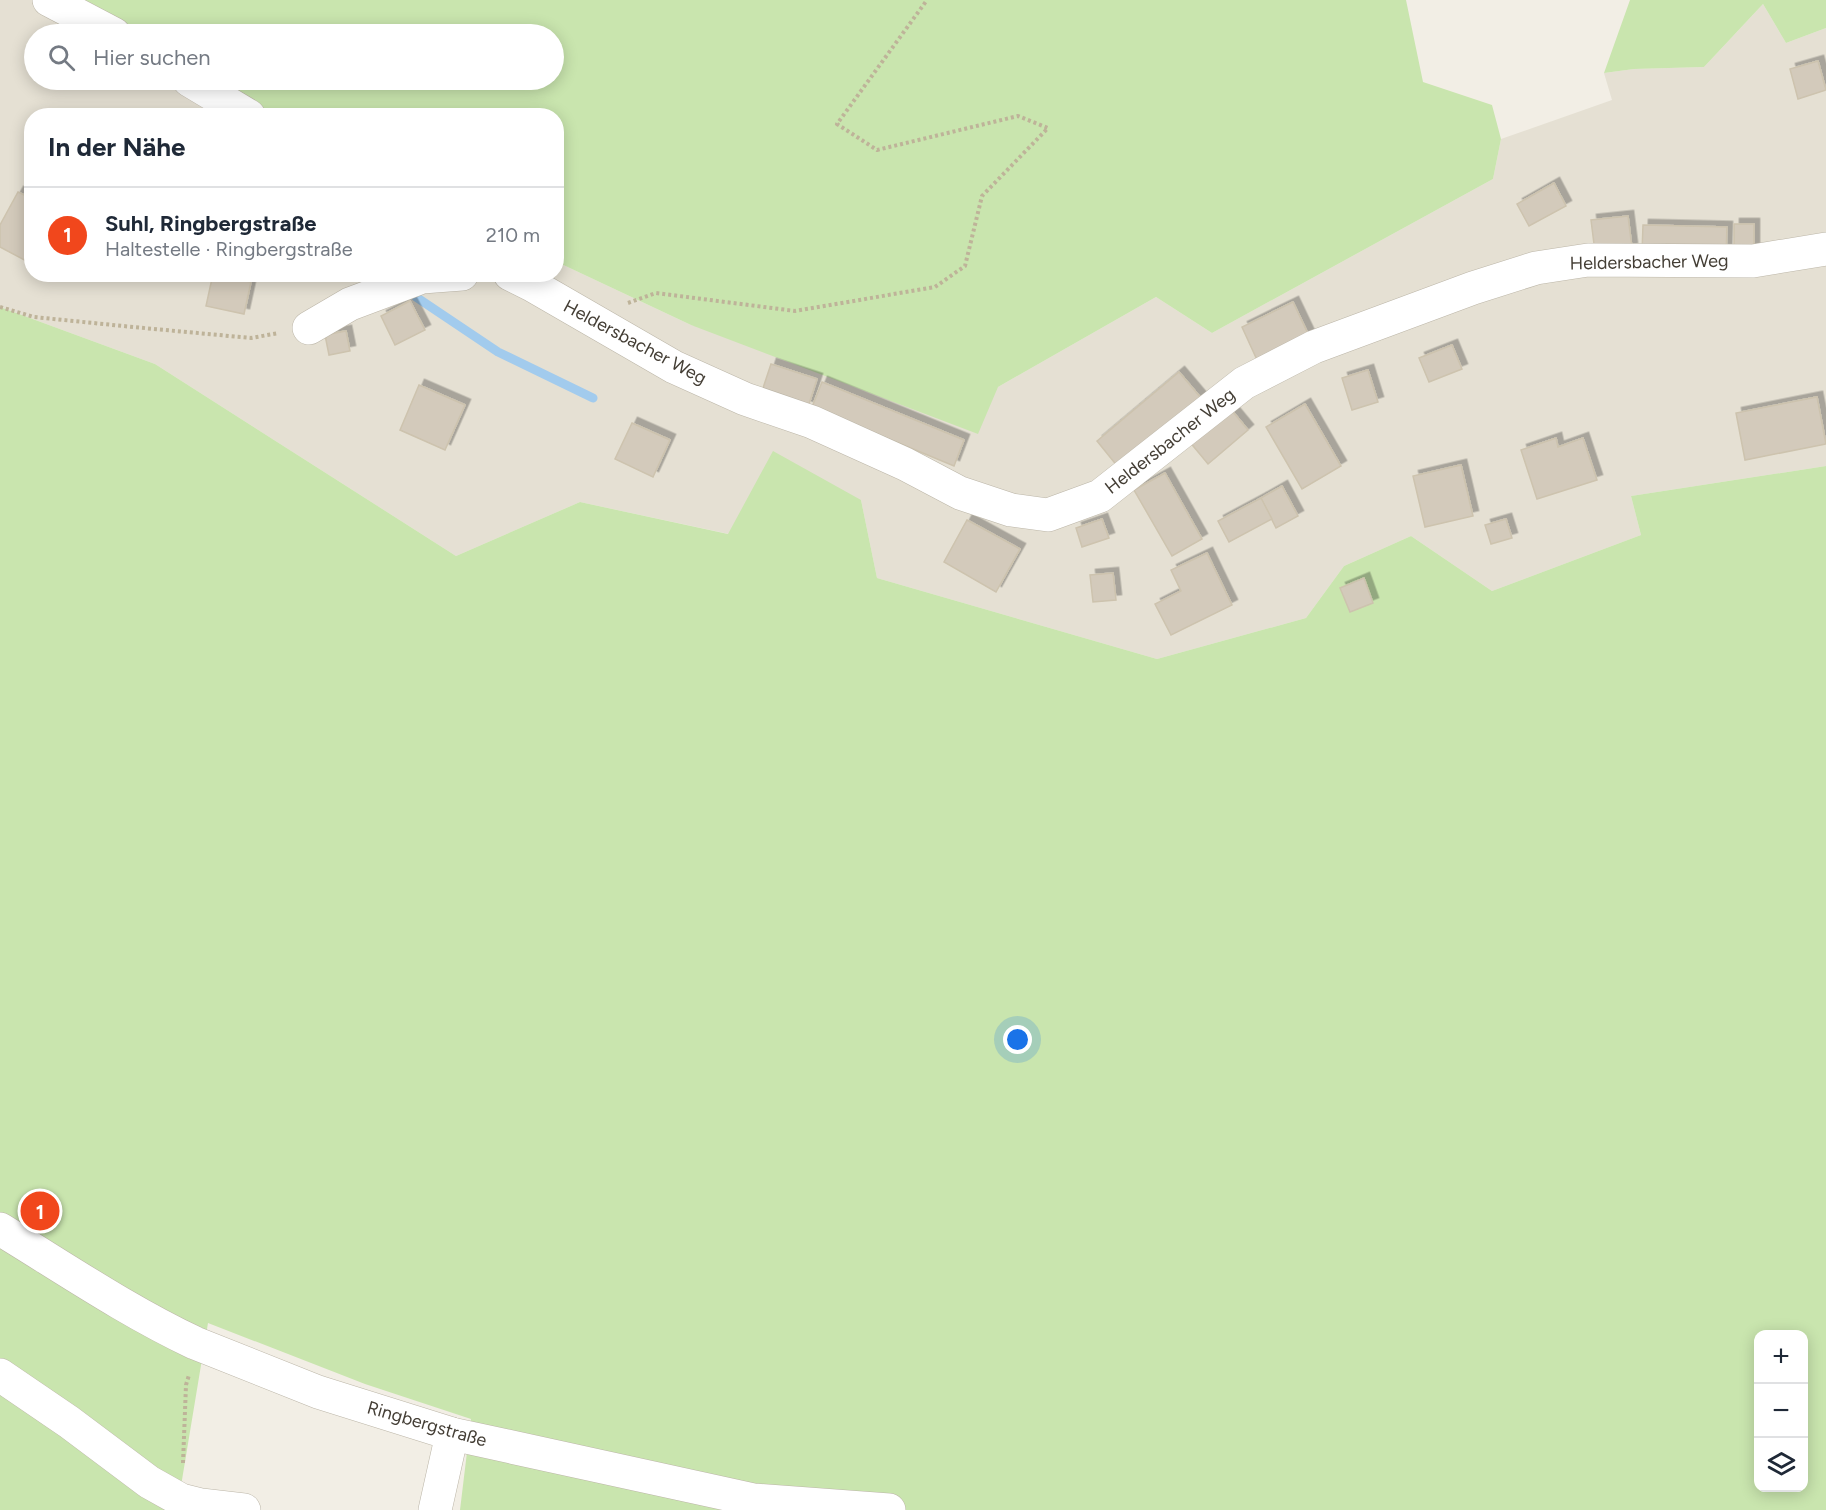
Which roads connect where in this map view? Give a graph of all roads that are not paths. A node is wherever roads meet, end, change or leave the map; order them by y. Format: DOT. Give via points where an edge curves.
graph roads {
  1 [pos="50,0"];
  2 [pos="95,24"];
  3 [pos="206,90"];
  4 [pos="236,108"];
  5 [pos="1826,249"];
  6 [pos="409,282"];
  7 [pos="524,282"];
  8 [pos="309,328"];
  9 [pos="0,1229"];
  10 [pos="0,1375"];
  11 [pos="452,1434"];
  12 [pos="181,1505"];
  13 [pos="244,1510"];
  14 [pos="435,1510"];
  15 [pos="889,1510"];
  1 -- 2 [label="street"];
  3 -- 4 [label="street"];
  5 -- 7 [label="street, Heldersbacher Weg" via="1753,261 1588,260 1536,268 1473,288 1314,347 1244,383 1100,496 1048,515 1011,510 960,493 812,422 745,399 674,367"];
  6 -- 8 [label="street" via="350,304"];
  9 -- 11 [label="street, Ringbergstraße" via="114,1300 195,1343 318,1392"];
  10 -- 12 [label="street"];
  11 -- 14 [label="street"];
  11 -- 15 [label="street, Ringbergstraße" via="754,1500"];
  12 -- 13 [label="street"];
}
